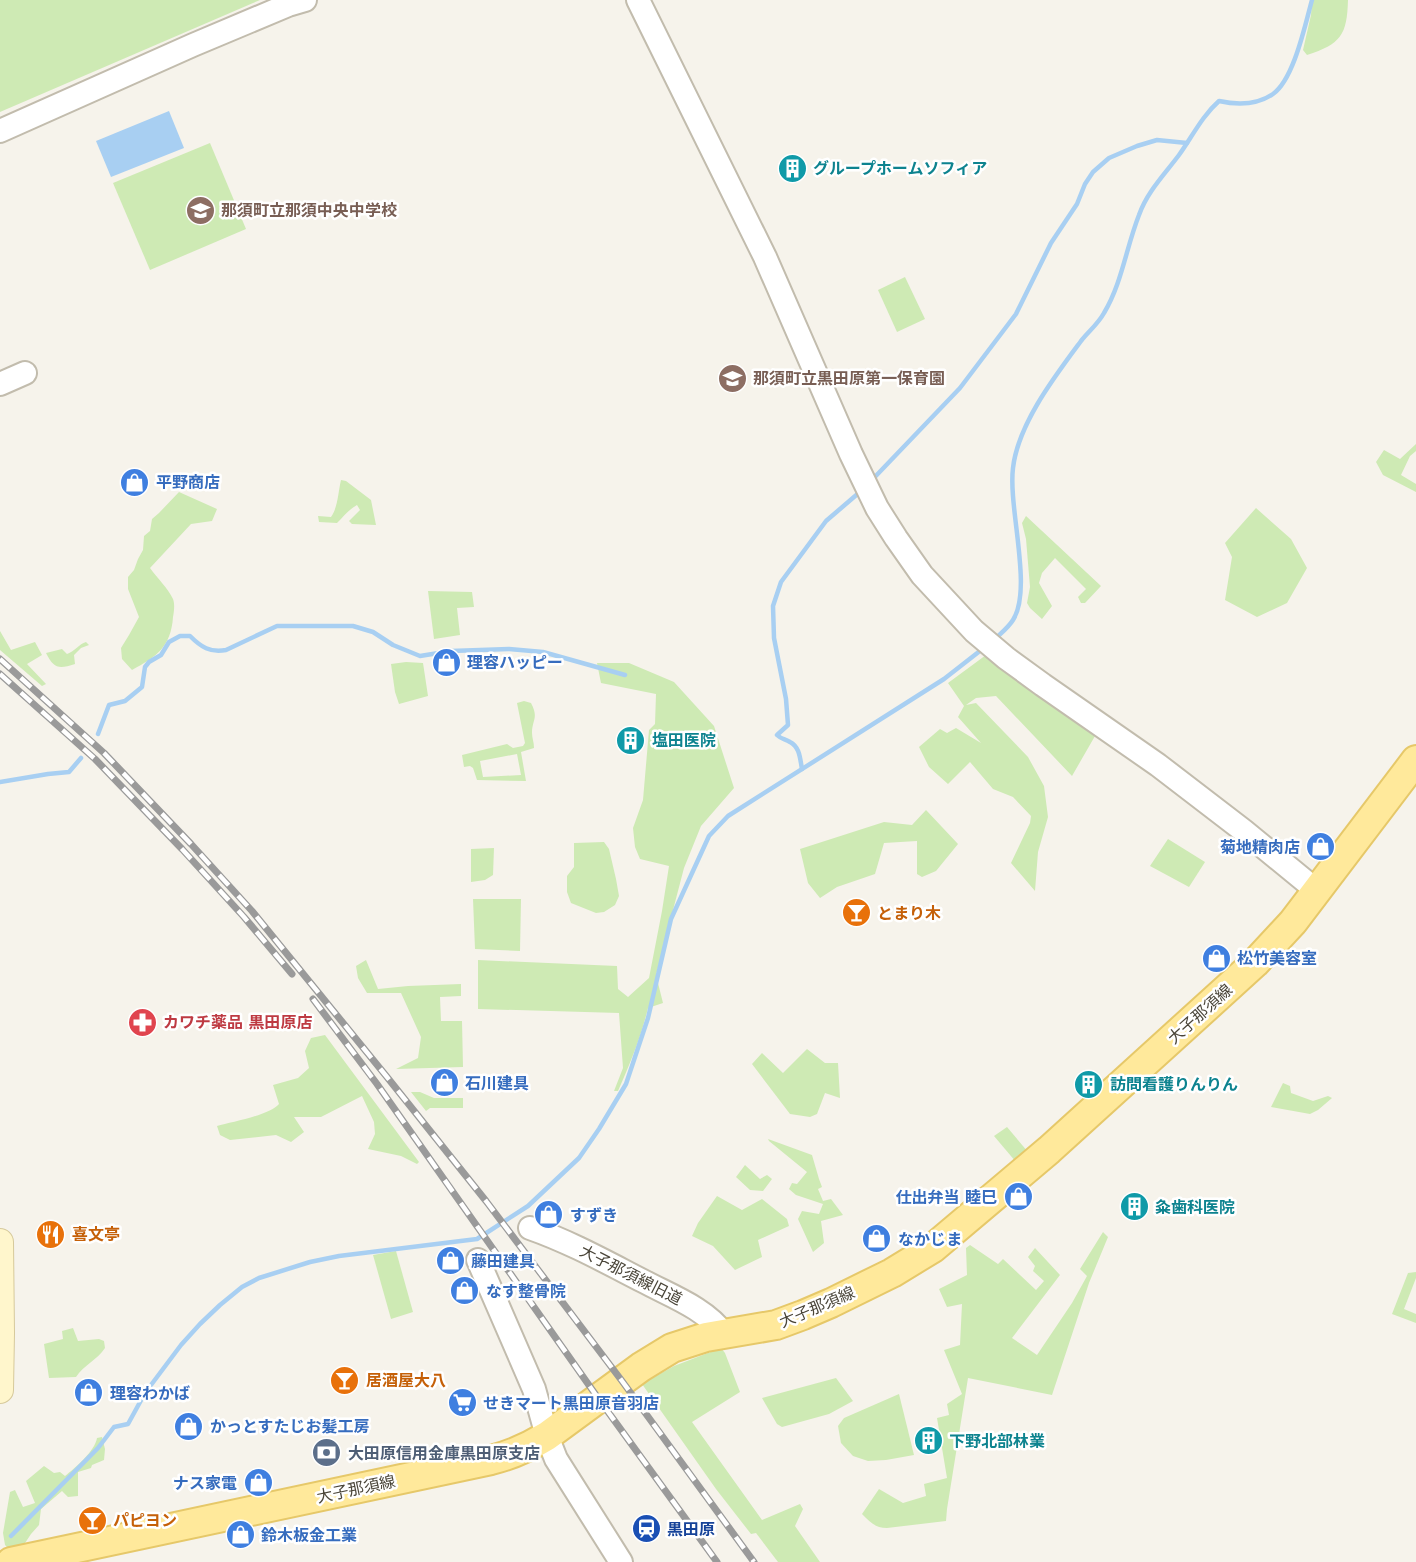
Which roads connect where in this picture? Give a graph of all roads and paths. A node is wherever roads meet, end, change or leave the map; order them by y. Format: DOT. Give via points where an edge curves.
graph roads {
  1 [pos="305,0"];
  2 [pos="638,0"];
  3 [pos="0,131"];
  4 [pos="25,373"];
  5 [pos="0,384"];
  6 [pos="1416,760"];
  7 [pos="1316,890"];
  8 [pos="530,1228"];
  9 [pos="0,1242"];
  10 [pos="478,1260"];
  11 [pos="724,1334"];
  12 [pos="0,1390"];
  13 [pos="547,1436"];
  14 [pos="11,1562"];
  15 [pos="621,1562"];
  1 -- 3 [label="street"];
  2 -- 7 [label="street" via="765,257 868,490 922,575 974,631 1006,658 1158,765"];
  4 -- 5 [label="street"];
  6 -- 7 [label="main road, 大子那須線"];
  7 -- 11 [label="main road, 大子那須線" via="1255,963 1044,1154 933,1248 803,1315 768,1327"];
  8 -- 11 [label="street, 大子那須線旧道" via="697,1309"];
  9 -- 12 [label="main road"];
  10 -- 13 [label="street" via="534,1389"];
  11 -- 13 [label="main road, 大子那須線" via="689,1342 657,1356"];
  13 -- 14 [label="main road, 大子那須線" via="534,1445 491,1460"];
  13 -- 15 [label="street" via="556,1459"];
}
